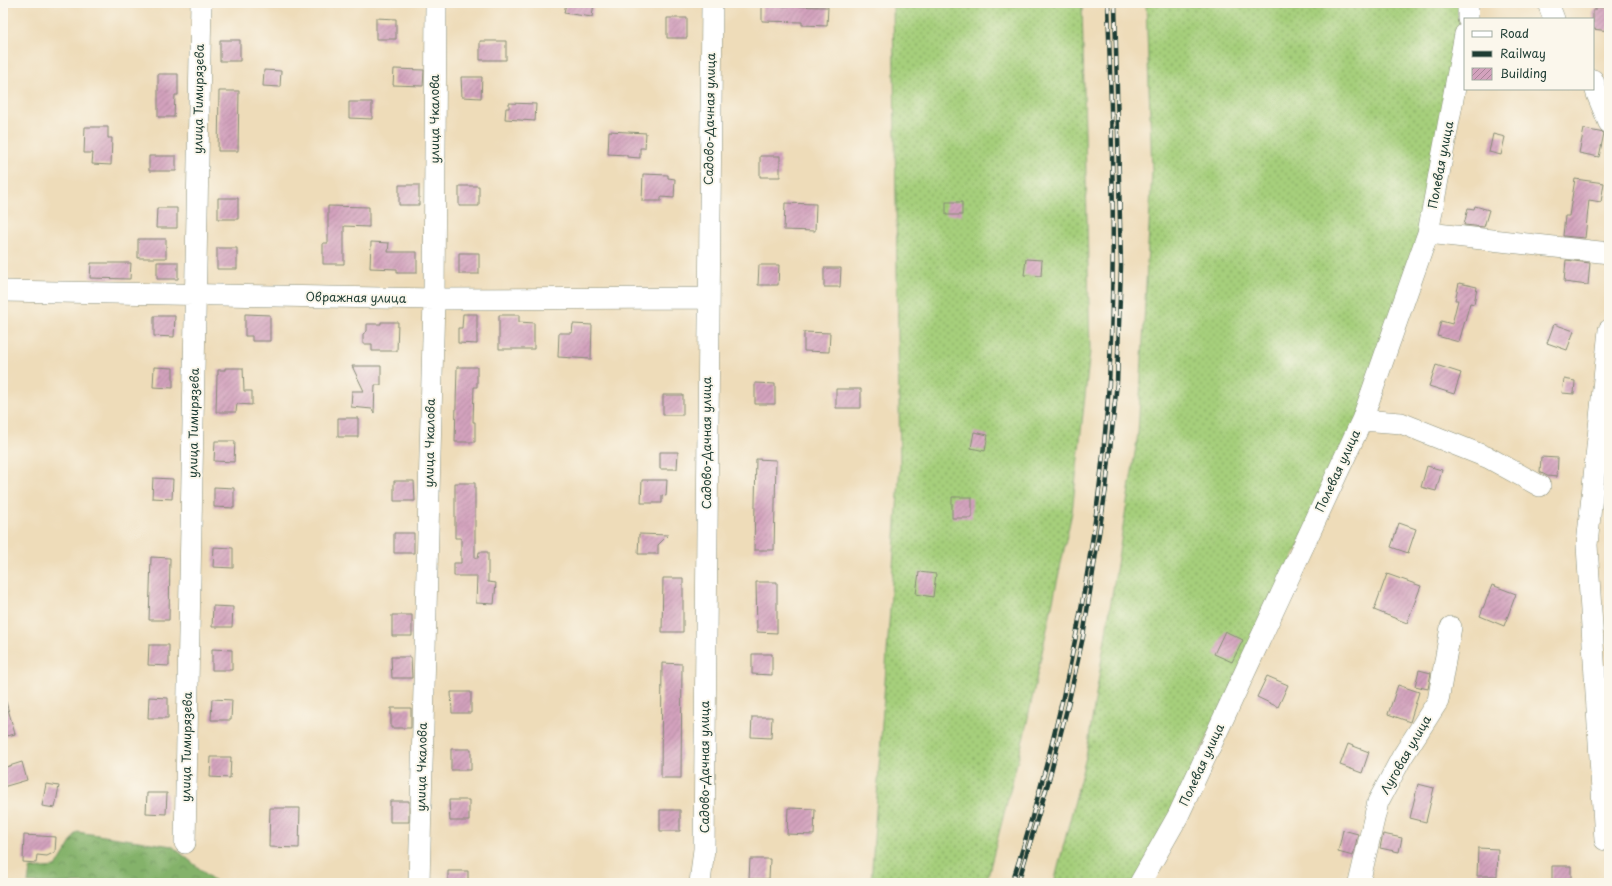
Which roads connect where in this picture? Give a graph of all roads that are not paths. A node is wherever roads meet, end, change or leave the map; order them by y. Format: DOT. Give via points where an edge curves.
graph roads {
  1 [pos="201,3"];
  2 [pos="436,3"];
  3 [pos="712,3"];
  4 [pos="1468,3"];
  5 [pos="1548,3"];
  6 [pos="1468,18"];
  7 [pos="1554,18"];
  8 [pos="1464,39"];
  9 [pos="1594,84"];
  10 [pos="1609,123"];
  11 [pos="1428,234"];
  12 [pos="1609,253"];
  13 [pos="3,291"];
  14 [pos="196,295"];
  15 [pos="708,298"];
  16 [pos="434,299"];
  17 [pos="1609,330"];
  18 [pos="1362,420"];
  19 [pos="1540,486"];
  20 [pos="1451,627"];
  21 [pos="1605,840"];
  22 [pos="185,843"];
  23 [pos="419,883"];
  24 [pos="700,883"];
  25 [pos="1140,883"];
  26 [pos="1358,883"];
  1 -- 14 [label="street, улица Тимирязева"];
  2 -- 16 [label="street, улица Чкалова"];
  3 -- 15 [label="street, Садово-Дачная улица"];
  4 -- 6 [label="street"];
  5 -- 7 [label="street"];
  8 -- 11 [label="street, Полевая улица"];
  9 -- 10 [label="street"];
  11 -- 12 [label="street"];
  11 -- 18 [label="street, Полевая улица"];
  13 -- 14 [label="street, Овражная улица"];
  14 -- 16 [label="street, Овражная улица"];
  14 -- 22 [label="street, улица Тимирязева"];
  15 -- 16 [label="street, Овражная улица"];
  15 -- 24 [label="street, Садово-Дачная улица" via="704,849"];
  16 -- 23 [label="street, улица Чкалова"];
  17 -- 21 [label="street" via="1587,545"];
  18 -- 19 [label="street" via="1401,424 1489,458"];
  18 -- 25 [label="street, Полевая улица" via="1178,816"];
  20 -- 26 [label="street, Луговая улица" via="1438,701 1402,757 1378,802"];
}
